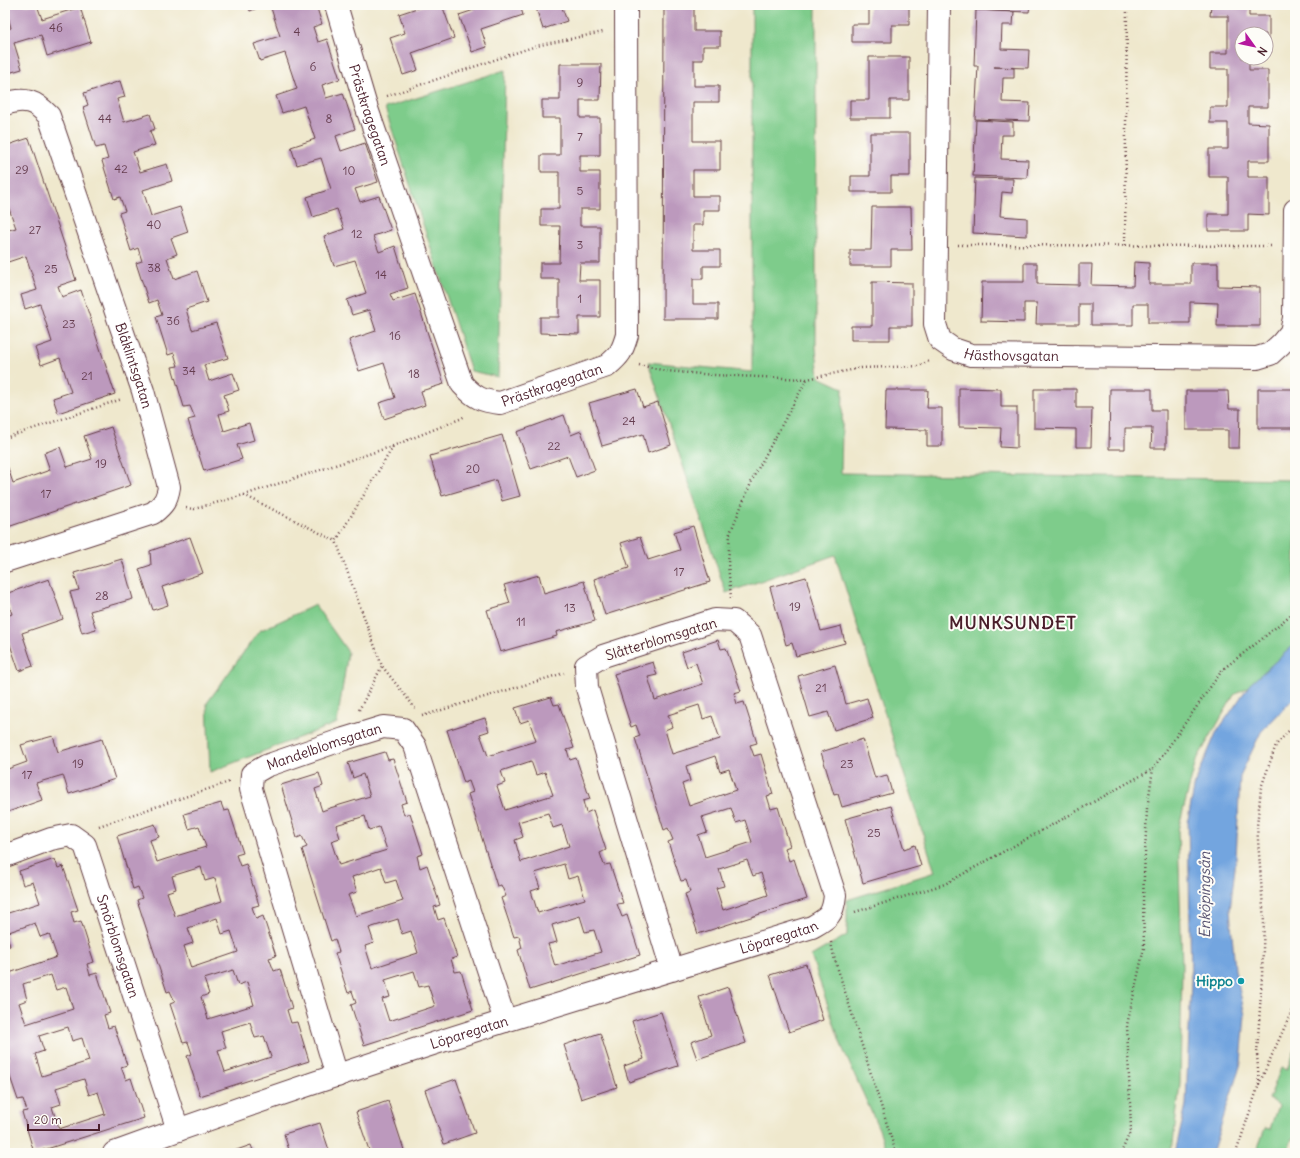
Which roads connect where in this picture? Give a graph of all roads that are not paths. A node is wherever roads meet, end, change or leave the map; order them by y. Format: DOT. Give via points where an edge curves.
graph roads {
  1 [pos="336,5"];
  2 [pos="626,5"];
  3 [pos="939,5"];
  4 [pos="5,104"];
  5 [pos="1295,210"];
  6 [pos="1295,246"];
  7 [pos="5,561"];
  8 [pos="5,856"];
  9 [pos="826,919"];
  10 [pos="672,970"];
  11 [pos="505,1021"];
  12 [pos="337,1076"];
  13 [pos="178,1130"];
  14 [pos="114,1153"];
  1 -- 2 [label="street, Prästkragegatan" via="366,103 462,384 472,395 485,401 500,402 607,366 620,355 627,335"];
  3 -- 6 [label="street, Hästhovsgatan" via="935,324 940,340 953,349 971,355 1257,358 1270,354 1291,332 1294,318"];
  4 -- 7 [label="street, Blåklintsgatan" via="26,100 39,105 49,116 143,392 169,487 162,506 153,513"];
  5 -- 6 [label="street, Hästhovsgatan"];
  8 -- 13 [label="street, Smörblomsgatan" via="51,839 71,835 85,845"];
  9 -- 10 [label="street, Löparegatan" via="812,927"];
  9 -- 10 [label="street, Slåtterblomsgatan" via="834,908 835,895 750,635 734,621 715,620 603,656 586,666 587,688"];
  10 -- 11 [label="street, Löparegatan"];
  11 -- 12 [label="street, Löparegatan"];
  11 -- 12 [label="street, Mandelblomsgatan" via="415,746 403,729 383,727 344,739 266,766 252,774 251,789"];
  12 -- 13 [label="street, Löparegatan"];
  13 -- 14 [label="street, Löparegatan"];
}
